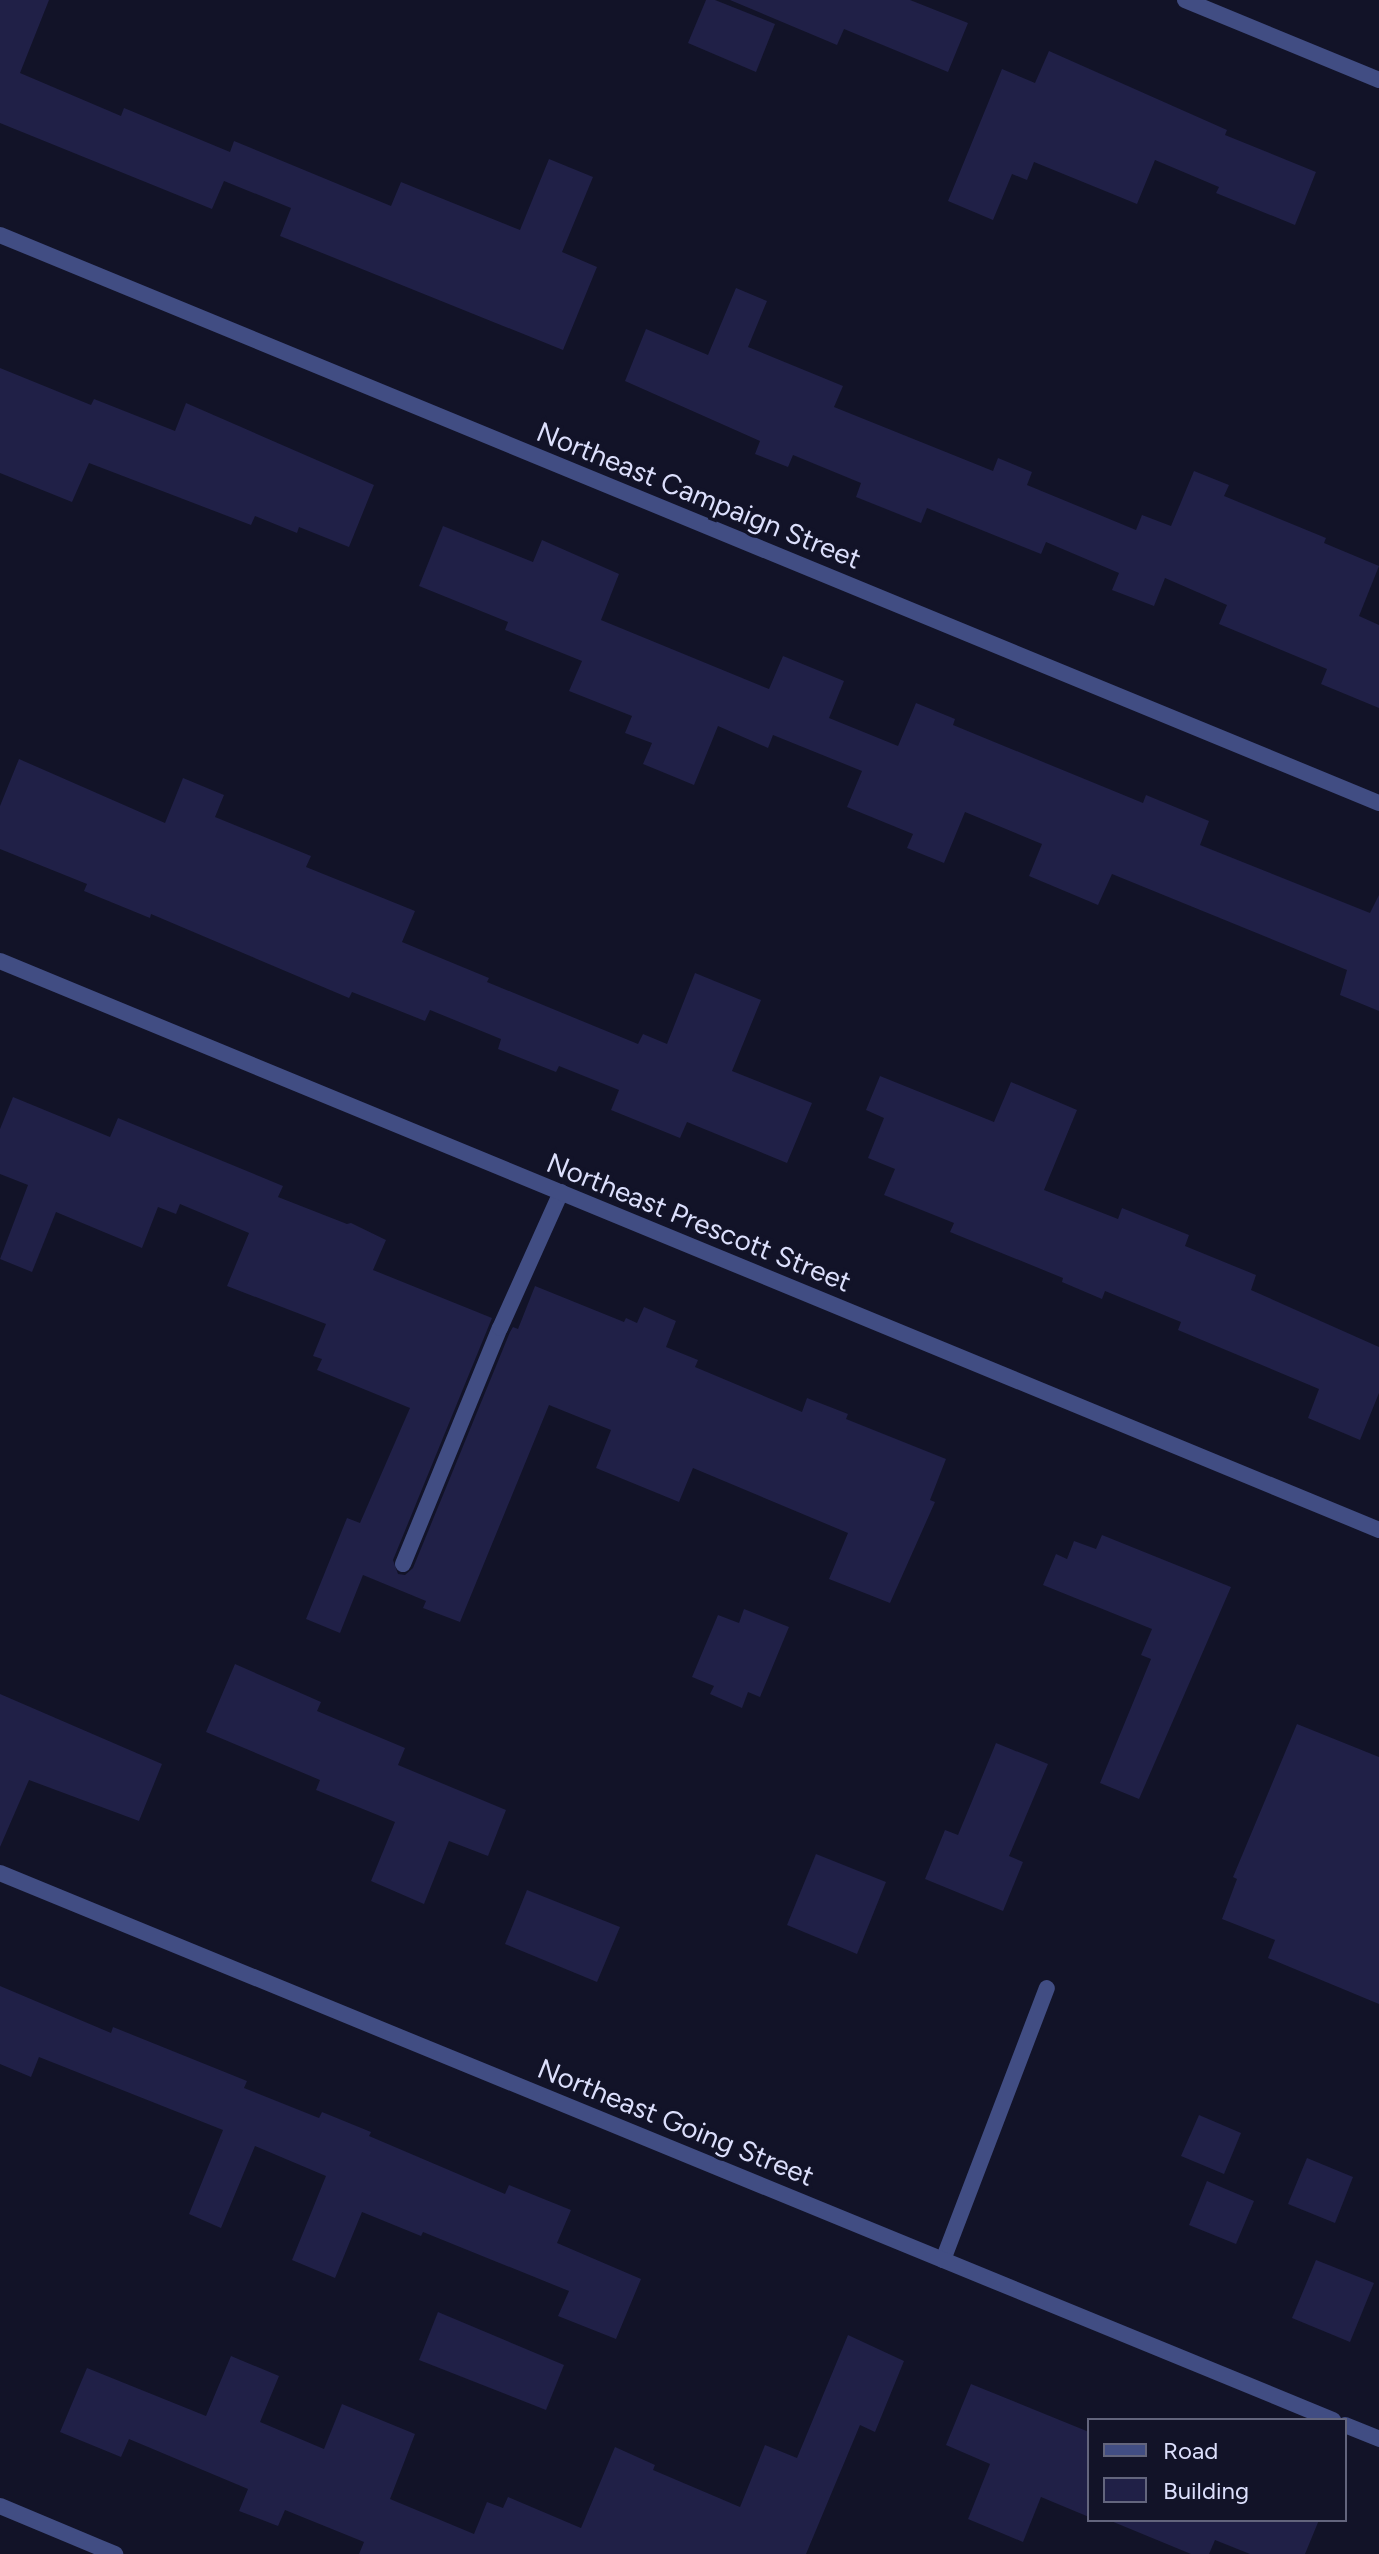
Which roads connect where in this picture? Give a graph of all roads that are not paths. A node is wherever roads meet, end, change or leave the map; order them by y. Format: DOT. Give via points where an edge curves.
graph roads {
  1 [pos="1185,0"];
  2 [pos="1379,80"];
  3 [pos="0,235"];
  4 [pos="1379,803"];
  5 [pos="0,961"];
  6 [pos="561,1192"];
  7 [pos="1379,1530"];
  8 [pos="403,1564"];
  9 [pos="0,1873"];
  10 [pos="1047,1988"];
  11 [pos="943,2260"];
  12 [pos="1328,2418"];
  13 [pos="1347,2426"];
  14 [pos="1379,2439"];
  15 [pos="0,2506"];
  16 [pos="115,2554"];
  1 -- 2 [label="street"];
  3 -- 4 [label="street, Northeast Campaign Street"];
  5 -- 6 [label="street, Northeast Prescott Street"];
  6 -- 7 [label="street, Northeast Prescott Street"];
  6 -- 8 [label="street"];
  9 -- 11 [label="street, Northeast Going Street"];
  10 -- 11 [label="street"];
  11 -- 12 [label="street, Northeast Going Street"];
  13 -- 14 [label="street"];
  15 -- 16 [label="street"];
}
